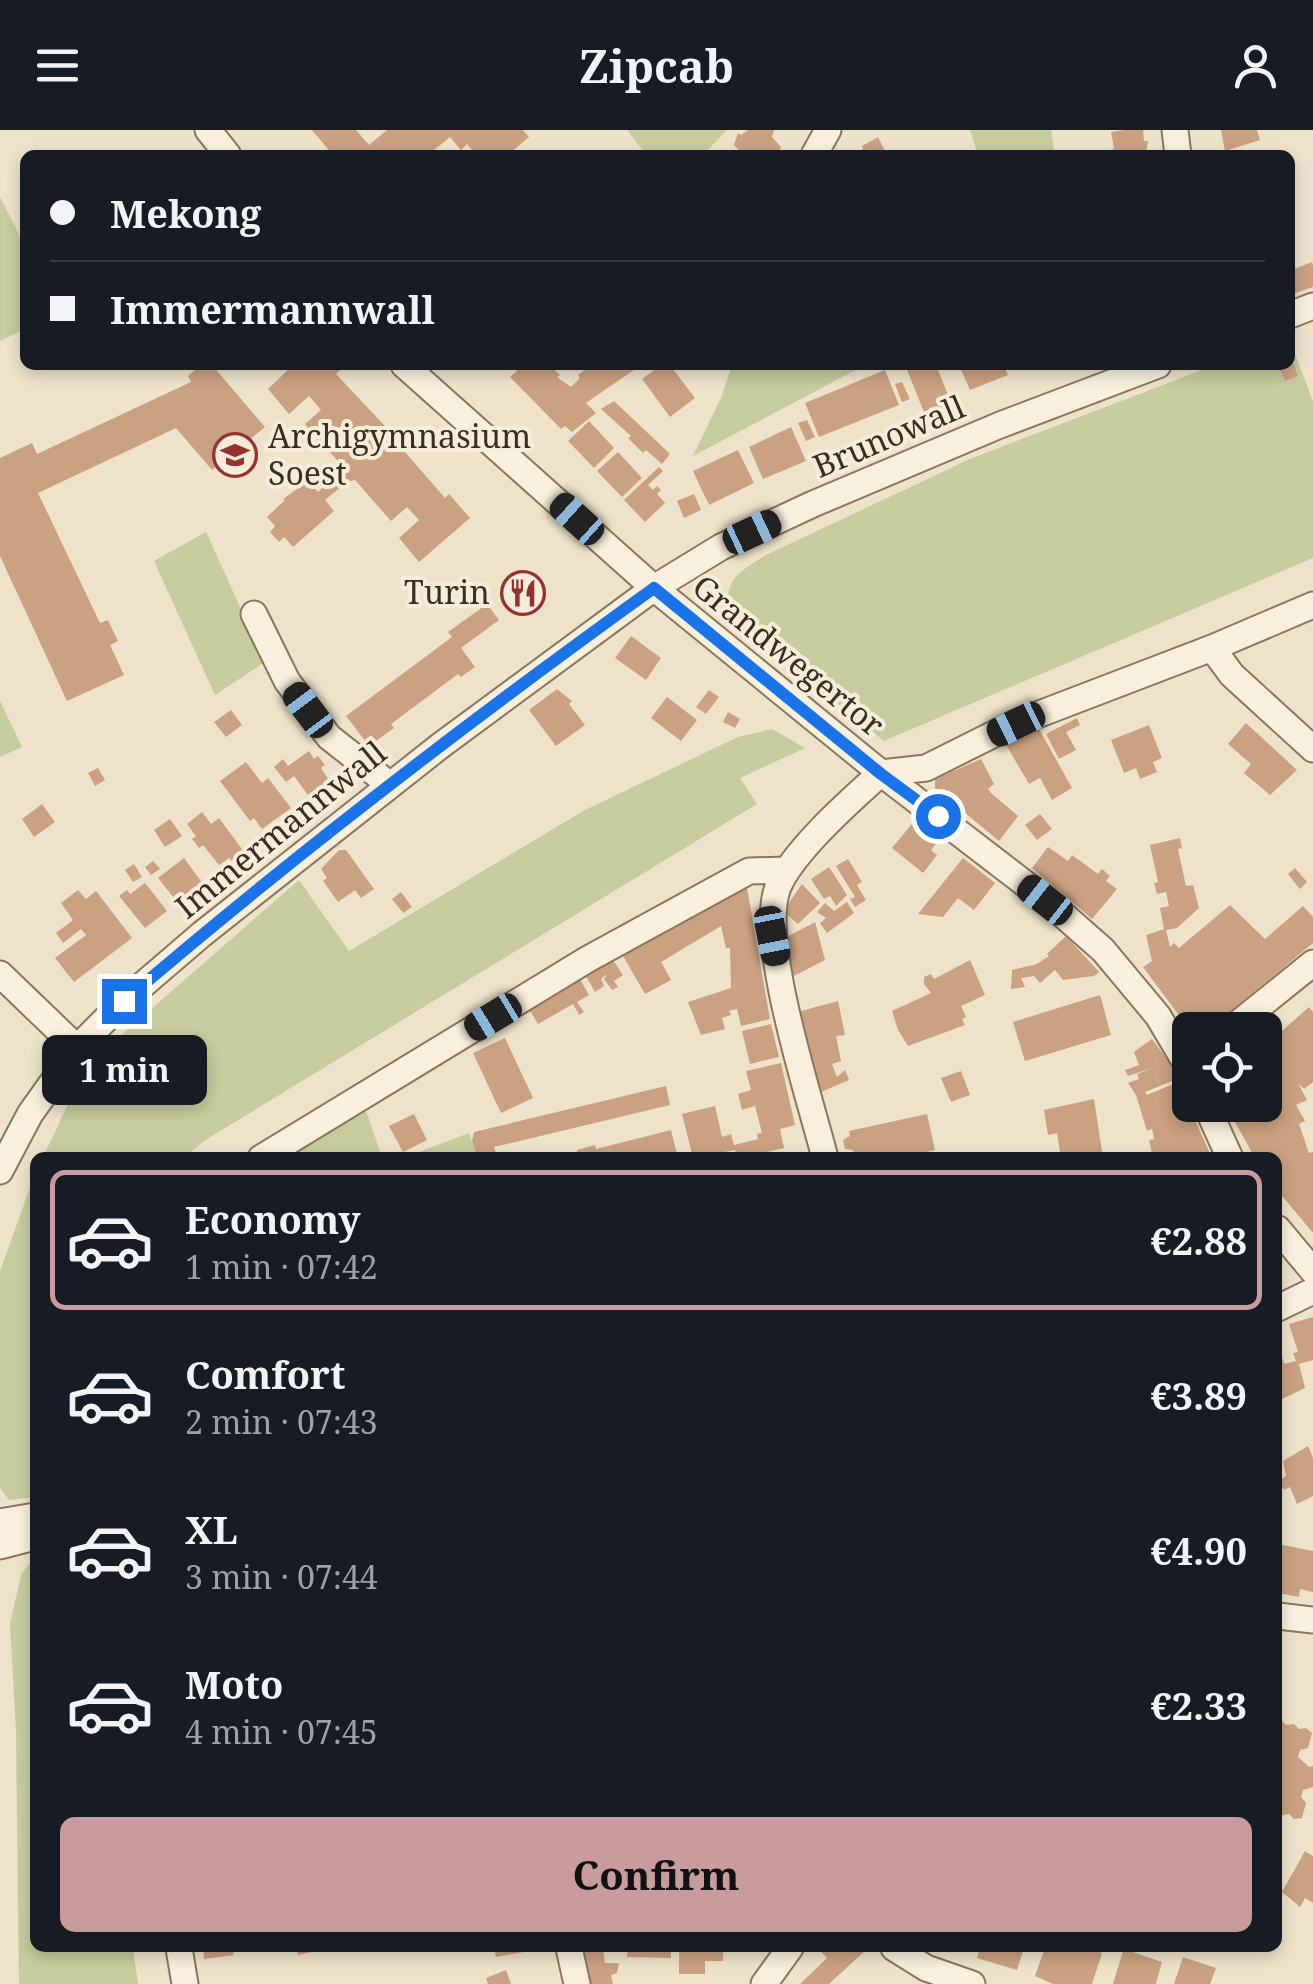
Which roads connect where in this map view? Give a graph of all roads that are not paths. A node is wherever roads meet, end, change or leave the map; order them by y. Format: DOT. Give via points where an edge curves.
graph roads {
  1 [pos="208,130"];
  2 [pos="224,150"];
  3 [pos="410,370"];
  4 [pos="1145,370"];
  5 [pos="654,588"];
  6 [pos="1313,605"];
  7 [pos="254,614"];
  8 [pos="1212,648"];
  9 [pos="1313,750"];
  10 [pos="881,774"];
  11 [pos="390,784"];
  12 [pos="786,870"];
  13 [pos="1310,972"];
  14 [pos="0,974"];
  15 [pos="1255,1012"];
  16 [pos="1172,1038"];
  17 [pos="77,1048"];
  18 [pos="1214,1122"];
  19 [pos="271,1152"];
  20 [pos="824,1152"];
  21 [pos="1227,1152"];
  22 [pos="0,1171"];
  23 [pos="1282,1233"];
  24 [pos="1313,1270"];
  25 [pos="1313,1291"];
  26 [pos="1282,1306"];
  27 [pos="30,1517"];
  28 [pos="0,1522"];
  29 [pos="30,1538"];
  30 [pos="0,1546"];
  31 [pos="1282,1616"];
  32 [pos="1313,1620"];
  33 [pos="180,1952"];
  34 [pos="570,1952"];
  35 [pos="787,1952"];
  36 [pos="900,1952"];
  37 [pos="185,1984"];
  38 [pos="577,1984"];
  39 [pos="764,1984"];
  40 [pos="972,1984"];
  1 -- 2 [label="street"];
  3 -- 5 [label="street, Grandwegertor"];
  4 -- 5 [label="street, Brunowall" via="813,504"];
  5 -- 10 [label="street, Grandwegertor"];
  5 -- 11 [label="street, Immermannwall"];
  6 -- 8 [label="street"];
  7 -- 11 [label="street" via="288,682 329,738"];
  8 -- 9 [label="street" via="1232,676"];
  8 -- 10 [label="street" via="1016,724 926,768"];
  10 -- 12 [label="street"];
  10 -- 16 [label="street, Grandwegertor" via="1102,950"];
  11 -- 17 [label="street, Immermannwall" via="202,934"];
  12 -- 19 [label="street" via="749,871"];
  12 -- 20 [label="street" via="772,904 772,936"];
  13 -- 15 [label="street"];
  14 -- 17 [label="street"];
  17 -- 22 [label="street, Immermannwall"];
  18 -- 21 [label="street"];
  23 -- 24 [label="street"];
  25 -- 26 [label="street"];
  27 -- 28 [label="street"];
  29 -- 30 [label="street"];
  31 -- 32 [label="street"];
  33 -- 37 [label="street"];
  34 -- 38 [label="street"];
  35 -- 39 [label="street"];
  36 -- 40 [label="street"];
}
